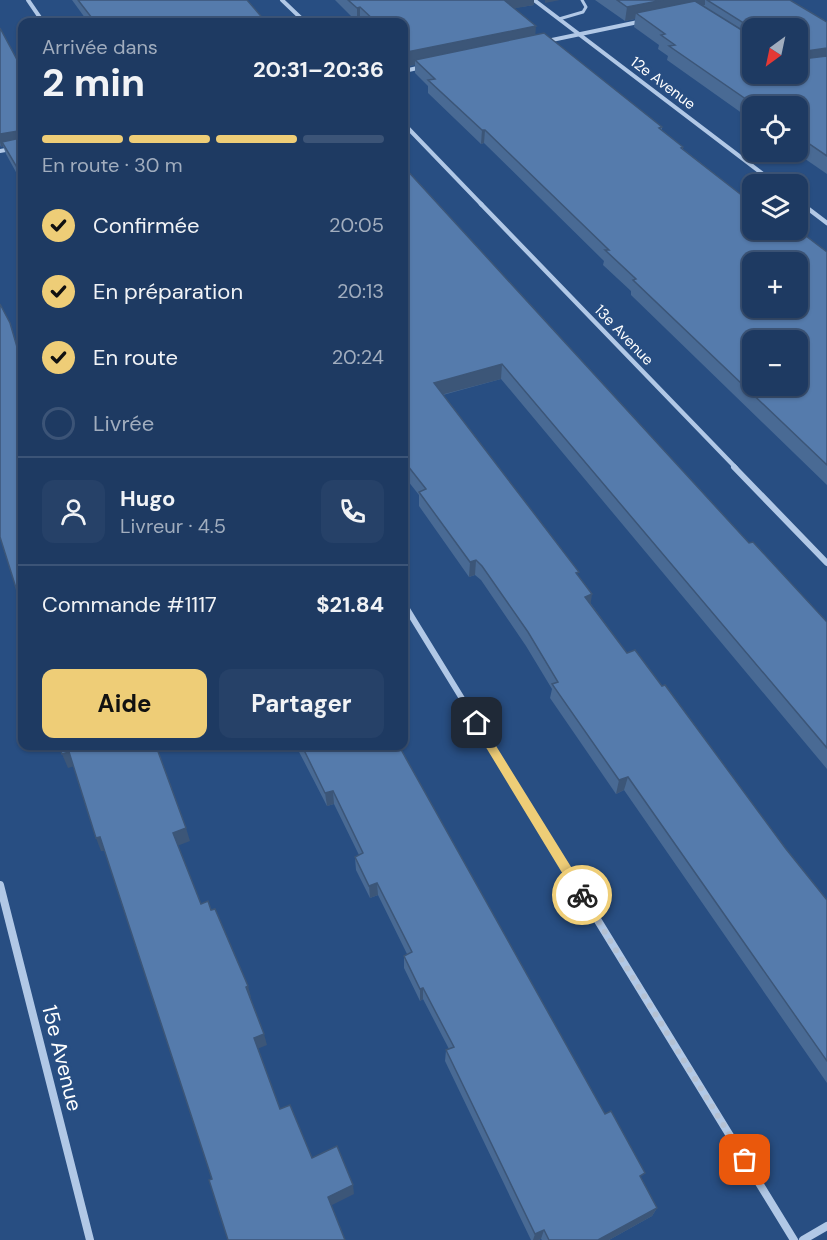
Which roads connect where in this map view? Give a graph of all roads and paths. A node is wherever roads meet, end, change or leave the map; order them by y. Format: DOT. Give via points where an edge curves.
graph roads {
  1 [pos="28,0"];
  2 [pos="282,0"];
  3 [pos="534,0"];
  4 [pos="582,0"];
  5 [pos="40,18"];
  6 [pos="301,18"];
  7 [pos="559,19"];
  8 [pos="649,20"];
  9 [pos="579,34"];
  10 [pos="536,43"];
  11 [pos="426,66"];
  12 [pos="408,70"];
  13 [pos="408,128"];
  14 [pos="18,148"];
  15 [pos="0,151"];
  16 [pos="763,174"];
  17 [pos="808,209"];
  18 [pos="827,223"];
  19 [pos="827,562"];
  20 [pos="408,611"];
  21 [pos="0,885"];
  22 [pos="827,1226"];
  23 [pos="90,1240"];
  24 [pos="794,1240"];
  25 [pos="803,1240"];
  1 -- 5 [label="street"];
  2 -- 6 [label="street"];
  3 -- 7 [label="street, 12e Avenue"];
  4 -- 7 [label="lane" via="586,7 583,12"];
  7 -- 9 [label="street, 12e Avenue"];
  8 -- 9 [label="street"];
  9 -- 10 [label="street"];
  9 -- 16 [label="street, 12e Avenue"];
  11 -- 12 [label="street"];
  13 -- 19 [label="street, 13e Avenue"];
  14 -- 15 [label="street"];
  17 -- 18 [label="street"];
  20 -- 24 [label="street"];
  21 -- 23 [label="street, 15e Avenue"];
  22 -- 25 [label="street"];
}
